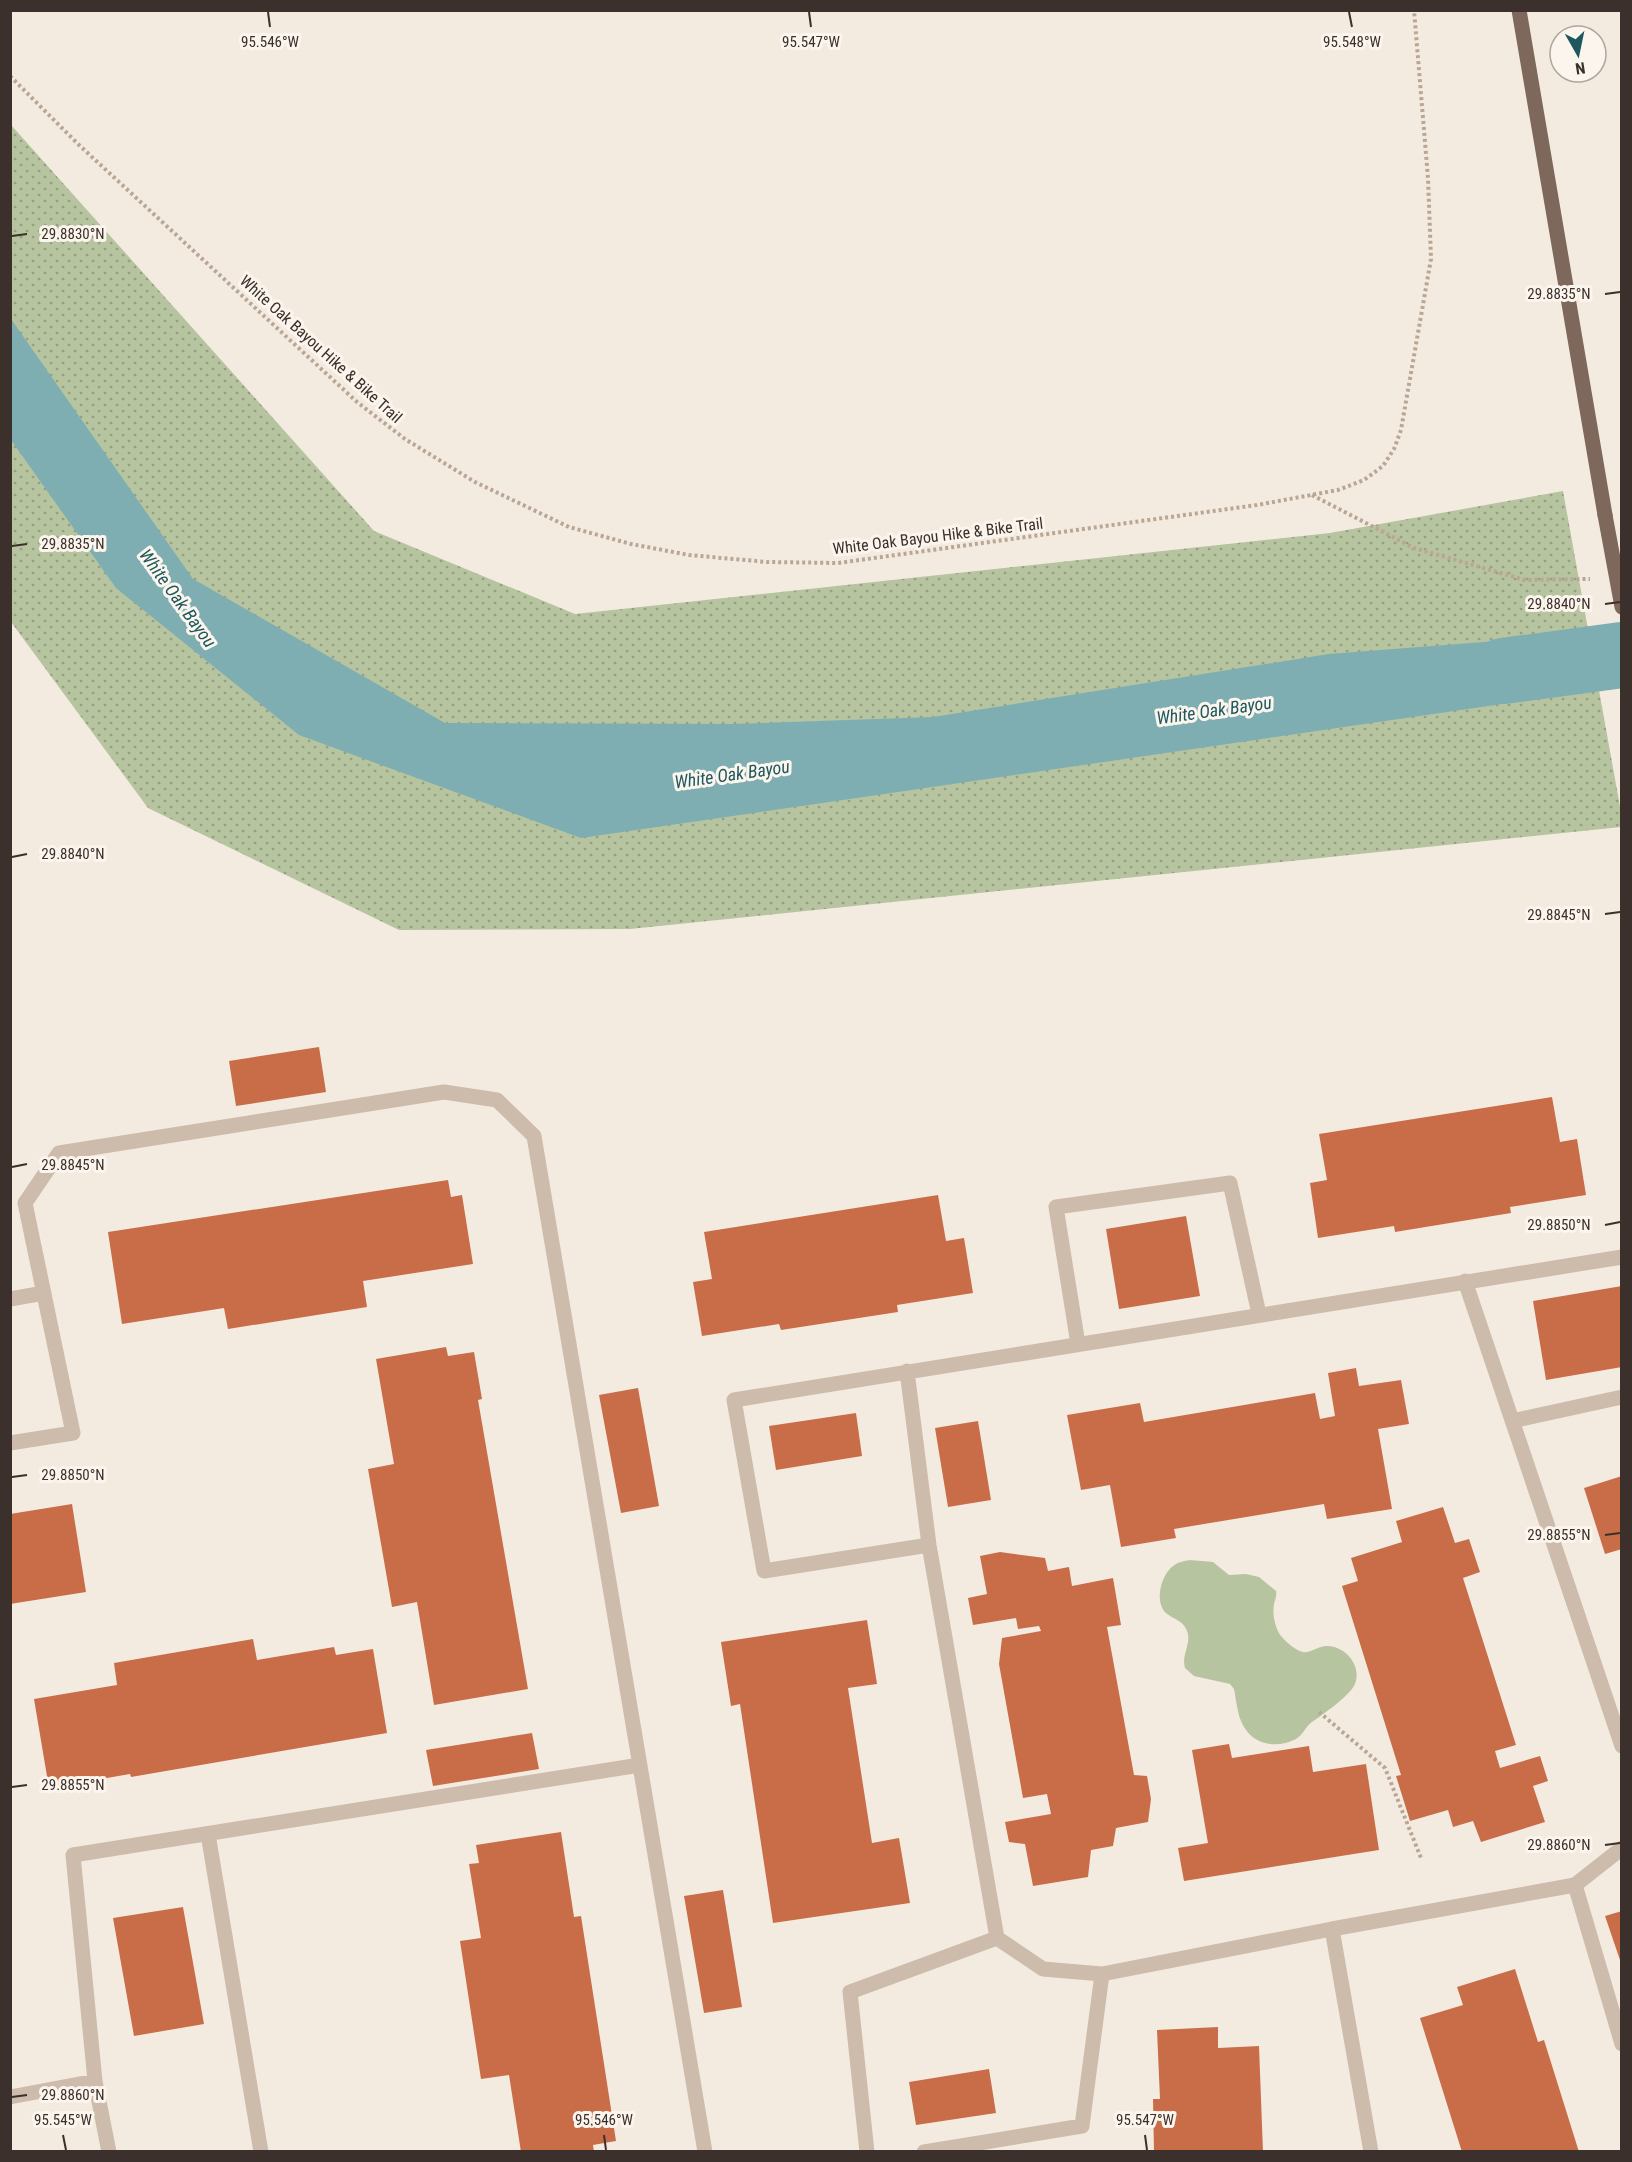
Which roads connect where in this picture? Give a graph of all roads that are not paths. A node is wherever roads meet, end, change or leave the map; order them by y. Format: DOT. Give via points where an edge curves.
graph roads {
  1 [pos="1519,10"];
  2 [pos="1622,607"];
  3 [pos="1622,1257"];
  4 [pos="1465,1281"];
  5 [pos="44,1293"];
  6 [pos="10,1299"];
  7 [pos="1259,1314"];
  8 [pos="1078,1344"];
  9 [pos="907,1371"];
  10 [pos="1622,1397"];
  11 [pos="1512,1421"];
  12 [pos="10,1443"];
  13 [pos="929,1545"];
  14 [pos="1622,1746"];
  15 [pos="640,1765"];
  16 [pos="208,1834"];
  17 [pos="1622,1848"];
  18 [pos="1575,1885"];
  19 [pos="1332,1929"];
  20 [pos="997,1938"];
  21 [pos="1102,1974"];
  22 [pos="1622,2044"];
  23 [pos="95,2081"];
  24 [pos="10,2097"];
  25 [pos="109,2151"];
  26 [pos="261,2151"];
  27 [pos="705,2151"];
  28 [pos="867,2151"];
  29 [pos="924,2151"];
  30 [pos="1371,2151"];
  1 -- 2 [label="main road, bridge"];
  3 -- 4 [label="lane"];
  4 -- 7 [label="lane"];
  4 -- 11 [label="lane"];
  5 -- 6 [label="lane"];
  5 -- 12 [label="lane" via="73,1433"];
  5 -- 15 [label="lane" via="25,1203 59,1153 444,1092 497,1100 534,1136"];
  7 -- 8 [label="lane"];
  7 -- 8 [label="lane" via="1230,1183 1056,1207"];
  8 -- 9 [label="lane"];
  9 -- 13 [label="lane"];
  9 -- 13 [label="lane" via="734,1400 764,1571"];
  10 -- 11 [label="lane"];
  11 -- 14 [label="lane"];
  13 -- 20 [label="lane"];
  15 -- 16 [label="lane"];
  15 -- 27 [label="lane"];
  16 -- 23 [label="lane" via="73,1855"];
  16 -- 26 [label="lane"];
  17 -- 18 [label="lane"];
  18 -- 19 [label="lane"];
  18 -- 22 [label="lane"];
  19 -- 21 [label="lane"];
  19 -- 30 [label="lane"];
  20 -- 21 [label="lane" via="1043,1970"];
  20 -- 28 [label="lane" via="850,1992"];
  21 -- 29 [label="lane" via="1082,2126"];
  23 -- 24 [label="lane"];
  23 -- 25 [label="lane"];
}
